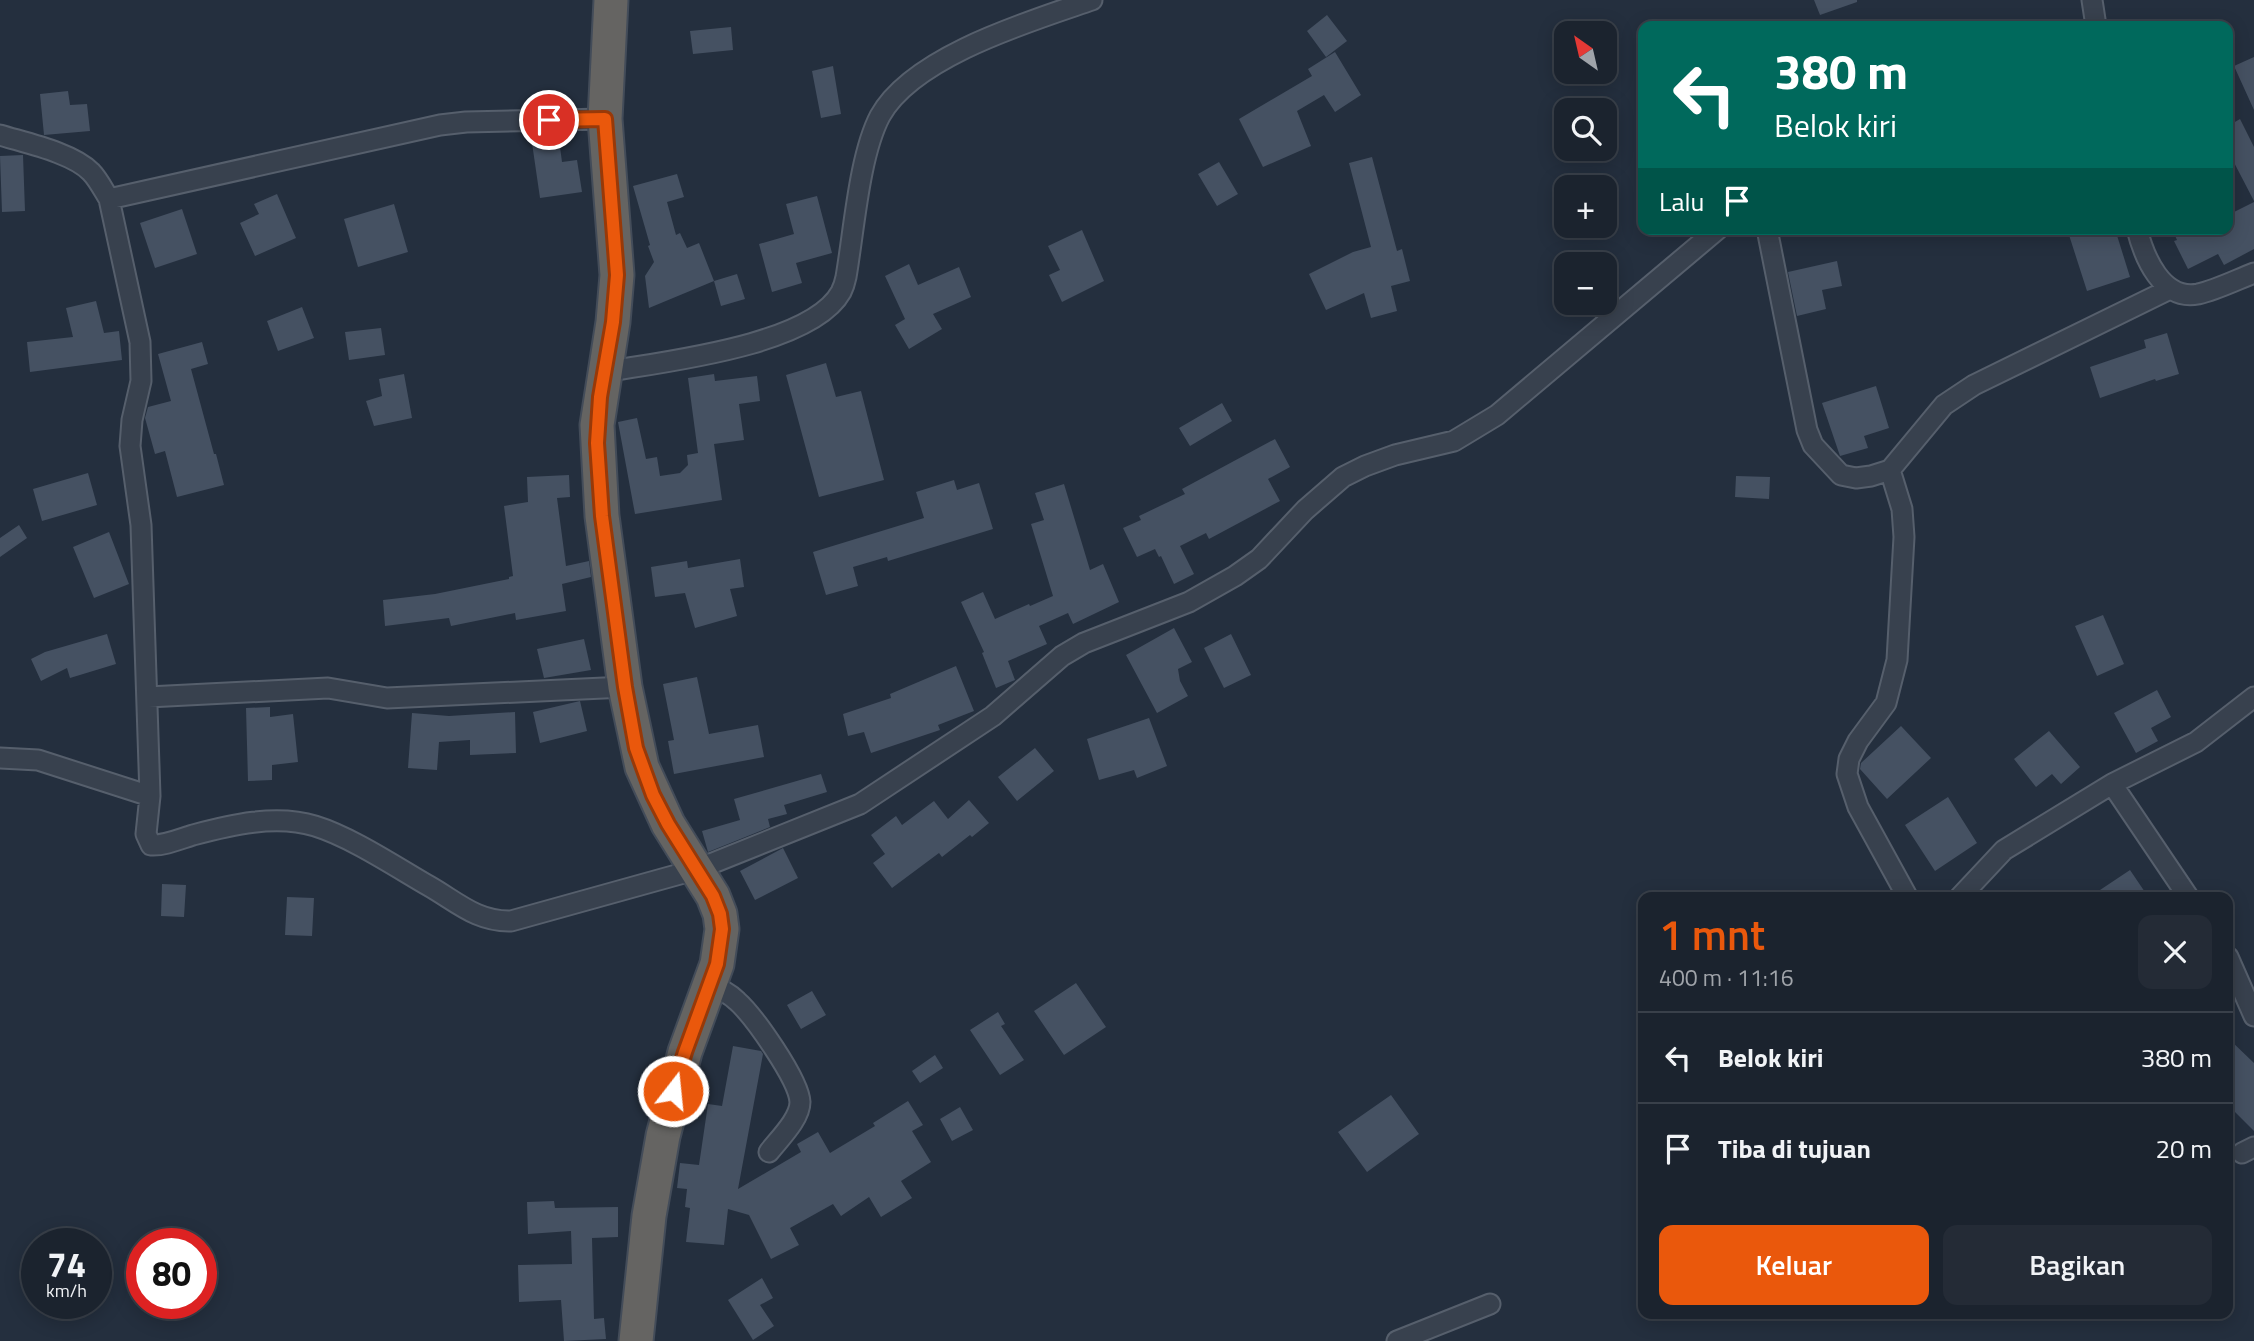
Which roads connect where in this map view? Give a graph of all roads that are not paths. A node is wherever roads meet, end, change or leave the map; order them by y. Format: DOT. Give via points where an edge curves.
graph roads {
  1 [pos="611,0"];
  2 [pos="1092,0"];
  3 [pos="2092,0"];
  4 [pos="2095,21"];
  5 [pos="605,119"];
  6 [pos="0,135"];
  7 [pos="109,200"];
  8 [pos="1711,235"];
  9 [pos="1768,235"];
  10 [pos="2139,235"];
  11 [pos="2254,273"];
  12 [pos="2169,289"];
  13 [pos="604,372"];
  14 [pos="1891,470"];
  15 [pos="625,687"];
  16 [pos="2254,697"];
  17 [pos="148,698"];
  18 [pos="0,758"];
  19 [pos="2112,784"];
  20 [pos="150,796"];
  21 [pos="698,869"];
  22 [pos="1905,892"];
  23 [pos="1964,892"];
  24 [pos="2185,892"];
  25 [pos="2233,968"];
  26 [pos="709,984"];
  27 [pos="2254,1016"];
  28 [pos="769,1152"];
  29 [pos="1490,1304"];
  30 [pos="636,1341"];
  31 [pos="1397,1341"];
  1 -- 5 [label="highway"];
  2 -- 13 [label="street" via="950,56 895,95 881,115 864,163 846,277 840,294 824,309 805,323 743,347"];
  3 -- 4 [label="street"];
  5 -- 7 [label="street" via="440,125"];
  5 -- 13 [label="highway" via="617,275"];
  6 -- 7 [label="street" via="85,166"];
  7 -- 17 [label="street" via="141,353 130,446 141,526"];
  8 -- 21 [label="street" via="1476,429 1454,441 1395,455 1343,477 1235,576 1189,602 1062,656 993,716 875,796"];
  9 -- 14 [label="street" via="1813,445 1841,475 1856,478"];
  10 -- 12 [label="street" via="2156,275"];
  11 -- 12 [label="street" via="2197,294"];
  12 -- 14 [label="street" via="1956,396"];
  13 -- 15 [label="highway" via="598,461"];
  14 -- 22 [label="street" via="1904,537 1897,660 1886,703 1858,741 1847,774 1858,807"];
  15 -- 17 [label="street" via="387,698 328,688"];
  15 -- 21 [label="highway" via="636,748 649,786"];
  16 -- 19 [label="street" via="2196,742"];
  17 -- 20 [label="street"];
  18 -- 20 [label="street" via="38,760"];
  19 -- 23 [label="street" via="2004,850"];
  19 -- 24 [label="street"];
  20 -- 21 [label="street" via="146,834 151,845 251,822 314,825 496,922"];
  21 -- 26 [label="highway" via="713,896 722,929"];
  25 -- 27 [label="street"];
  26 -- 28 [label="street" via="726,992 752,1017 797,1088 800,1104 795,1118"];
  26 -- 30 [label="highway" via="663,1136"];
  29 -- 31 [label="street"];
}
